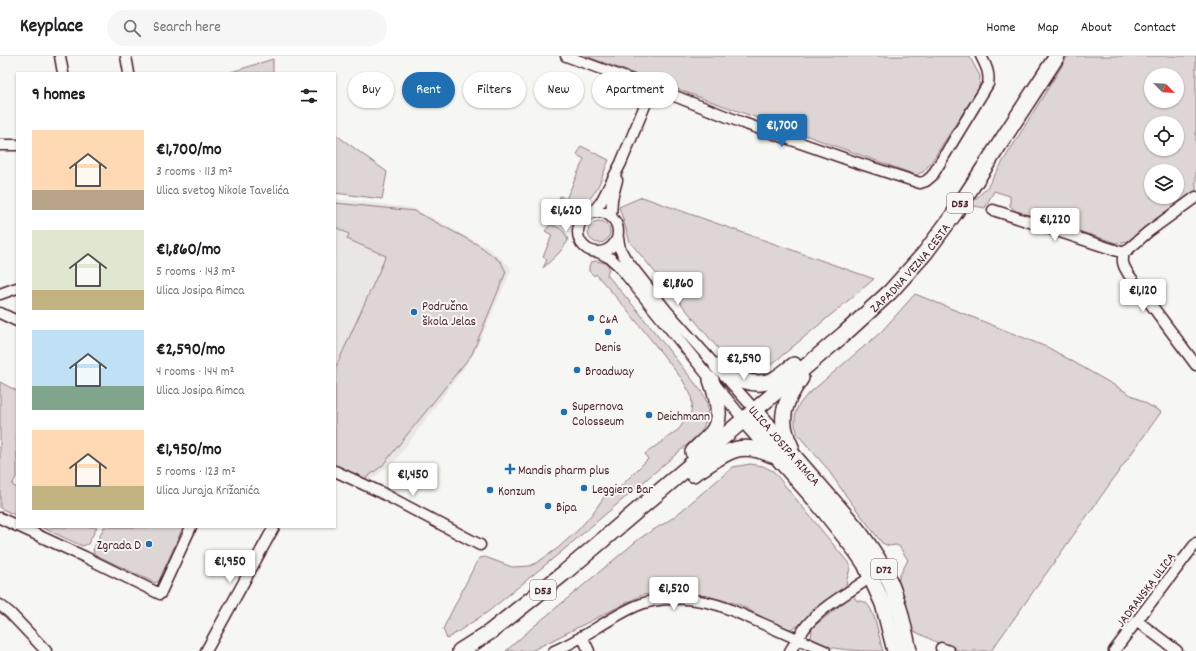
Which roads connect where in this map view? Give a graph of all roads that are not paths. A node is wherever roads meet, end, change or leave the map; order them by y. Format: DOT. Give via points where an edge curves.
graph roads {
  1 [pos="60,56"];
  2 [pos="126,56"];
  3 [pos="566,56"];
  4 [pos="981,56"];
  5 [pos="1057,56"];
  6 [pos="63,72"];
  7 [pos="129,72"];
  8 [pos="610,72"];
  9 [pos="678,98"];
  10 [pos="644,108"];
  11 [pos="0,145"];
  12 [pos="16,145"];
  13 [pos="621,163"];
  14 [pos="1196,197"];
  15 [pos="993,210"];
  16 [pos="592,213"];
  17 [pos="611,217"];
  18 [pos="618,238"];
  19 [pos="600,253"];
  20 [pos="1124,253"];
  21 [pos="16,288"];
  22 [pos="0,294"];
  23 [pos="0,313"];
  24 [pos="16,321"];
  25 [pos="844,334"];
  26 [pos="814,360"];
  27 [pos="1196,365"];
  28 [pos="717,366"];
  29 [pos="711,380"];
  30 [pos="750,415"];
  31 [pos="775,456"];
  32 [pos="798,461"];
  33 [pos="684,471"];
  34 [pos="336,472"];
  35 [pos="672,482"];
  36 [pos="0,518"];
  37 [pos="16,525"];
  38 [pos="22,528"];
  39 [pos="191,528"];
  40 [pos="273,528"];
  41 [pos="1196,543"];
  42 [pos="480,546"];
  43 [pos="883,568"];
  44 [pos="871,577"];
  45 [pos="0,605"];
  46 [pos="1137,621"];
  47 [pos="582,636"];
  48 [pos="797,640"];
  49 [pos="46,651"];
  50 [pos="206,651"];
  51 [pos="460,651"];
  52 [pos="554,651"];
  53 [pos="589,651"];
  54 [pos="790,651"];
  55 [pos="825,651"];
  56 [pos="895,651"];
  57 [pos="909,651"];
  58 [pos="1114,651"];
  59 [pos="1177,651"];
  1 -- 6 [label="street"];
  2 -- 7 [label="street"];
  3 -- 8 [label="street"];
  4 -- 9 [label="street" via="988,69 988,84 932,176 920,183"];
  5 -- 25 [label="main road, ZAPADNA VEZNA CESTA / D53" via="954,214 925,253 890,292"];
  10 -- 13 [label="street, ULICA JOSIPA RIMCA"];
  11 -- 12 [label="street"];
  13 -- 16 [label="street, ULICA JOSIPA RIMCA" via="601,202"];
  13 -- 17 [label="street, ULICA JOSIPA RIMCA" via="612,199"];
  14 -- 20 [label="street"];
  15 -- 20 [label="street"];
  16 -- 17 [label="street" via="606,213"];
  16 -- 19 [label="street, ULICA JOSIPA RIMCA" via="580,222 578,238 588,250"];
  17 -- 18 [label="street, ULICA JOSIPA RIMCA" via="618,226"];
  18 -- 19 [label="street" via="611,248"];
  18 -- 28 [label="street, ULICA JOSIPA RIMCA" via="625,258 666,310"];
  19 -- 29 [label="street, ULICA JOSIPA RIMCA" via="618,265"];
  20 -- 27 [label="street" via="1123,265 1129,275"];
  21 -- 22 [label="street"];
  23 -- 24 [label="street"];
  25 -- 26 [label="main road, ZAPADNA VEZNA CESTA / D53"];
  25 -- 28 [label="main road" via="819,347 780,376 765,382 739,379"];
  26 -- 30 [label="main road, ZAPADNA VEZNA CESTA / D53"];
  26 -- 32 [label="main road" via="794,387 783,416 785,434"];
  28 -- 30 [label="street, ULICA JOSIPA RIMCA"];
  29 -- 30 [label="street, ULICA JOSIPA RIMCA"];
  29 -- 33 [label="main road" via="718,404 717,423 711,434 690,455"];
  30 -- 31 [label="main road, ULICA JOSIPA RIMCA / D72"];
  30 -- 32 [label="main road, ULICA JOSIPA RIMCA / D72"];
  30 -- 33 [label="main road, D53"];
  31 -- 35 [label="main road" via="755,448 734,449 688,478"];
  31 -- 44 [label="main road, ULICA JOSIPA RIMCA / D72" via="818,503 856,551"];
  32 -- 43 [label="main road, ULICA JOSIPA RIMCA / D72" via="869,544"];
  33 -- 35 [label="main road, D53"];
  34 -- 42 [label="street" via="380,492"];
  35 -- 51 [label="main road, D53" via="521,608"];
  36 -- 37 [label="street"];
  38 -- 39 [label="street" via="160,594"];
  40 -- 50 [label="street"];
  41 -- 46 [label="street, JADRANSKA ULICA"];
  43 -- 44 [label="street"];
  43 -- 57 [label="main road, ULICA JOSIPA RIMCA / D72" via="895,596"];
  44 -- 48 [label="street" via="820,612"];
  44 -- 56 [label="main road, ULICA JOSIPA RIMCA / D72" via="883,604"];
  45 -- 49 [label="street"];
  46 -- 58 [label="street, JADRANSKA ULICA"];
  46 -- 59 [label="street"];
  47 -- 48 [label="street" via="637,606 654,601 693,599 714,603"];
  47 -- 52 [label="street"];
  47 -- 53 [label="street"];
  48 -- 54 [label="street"];
  48 -- 55 [label="street"];
}
